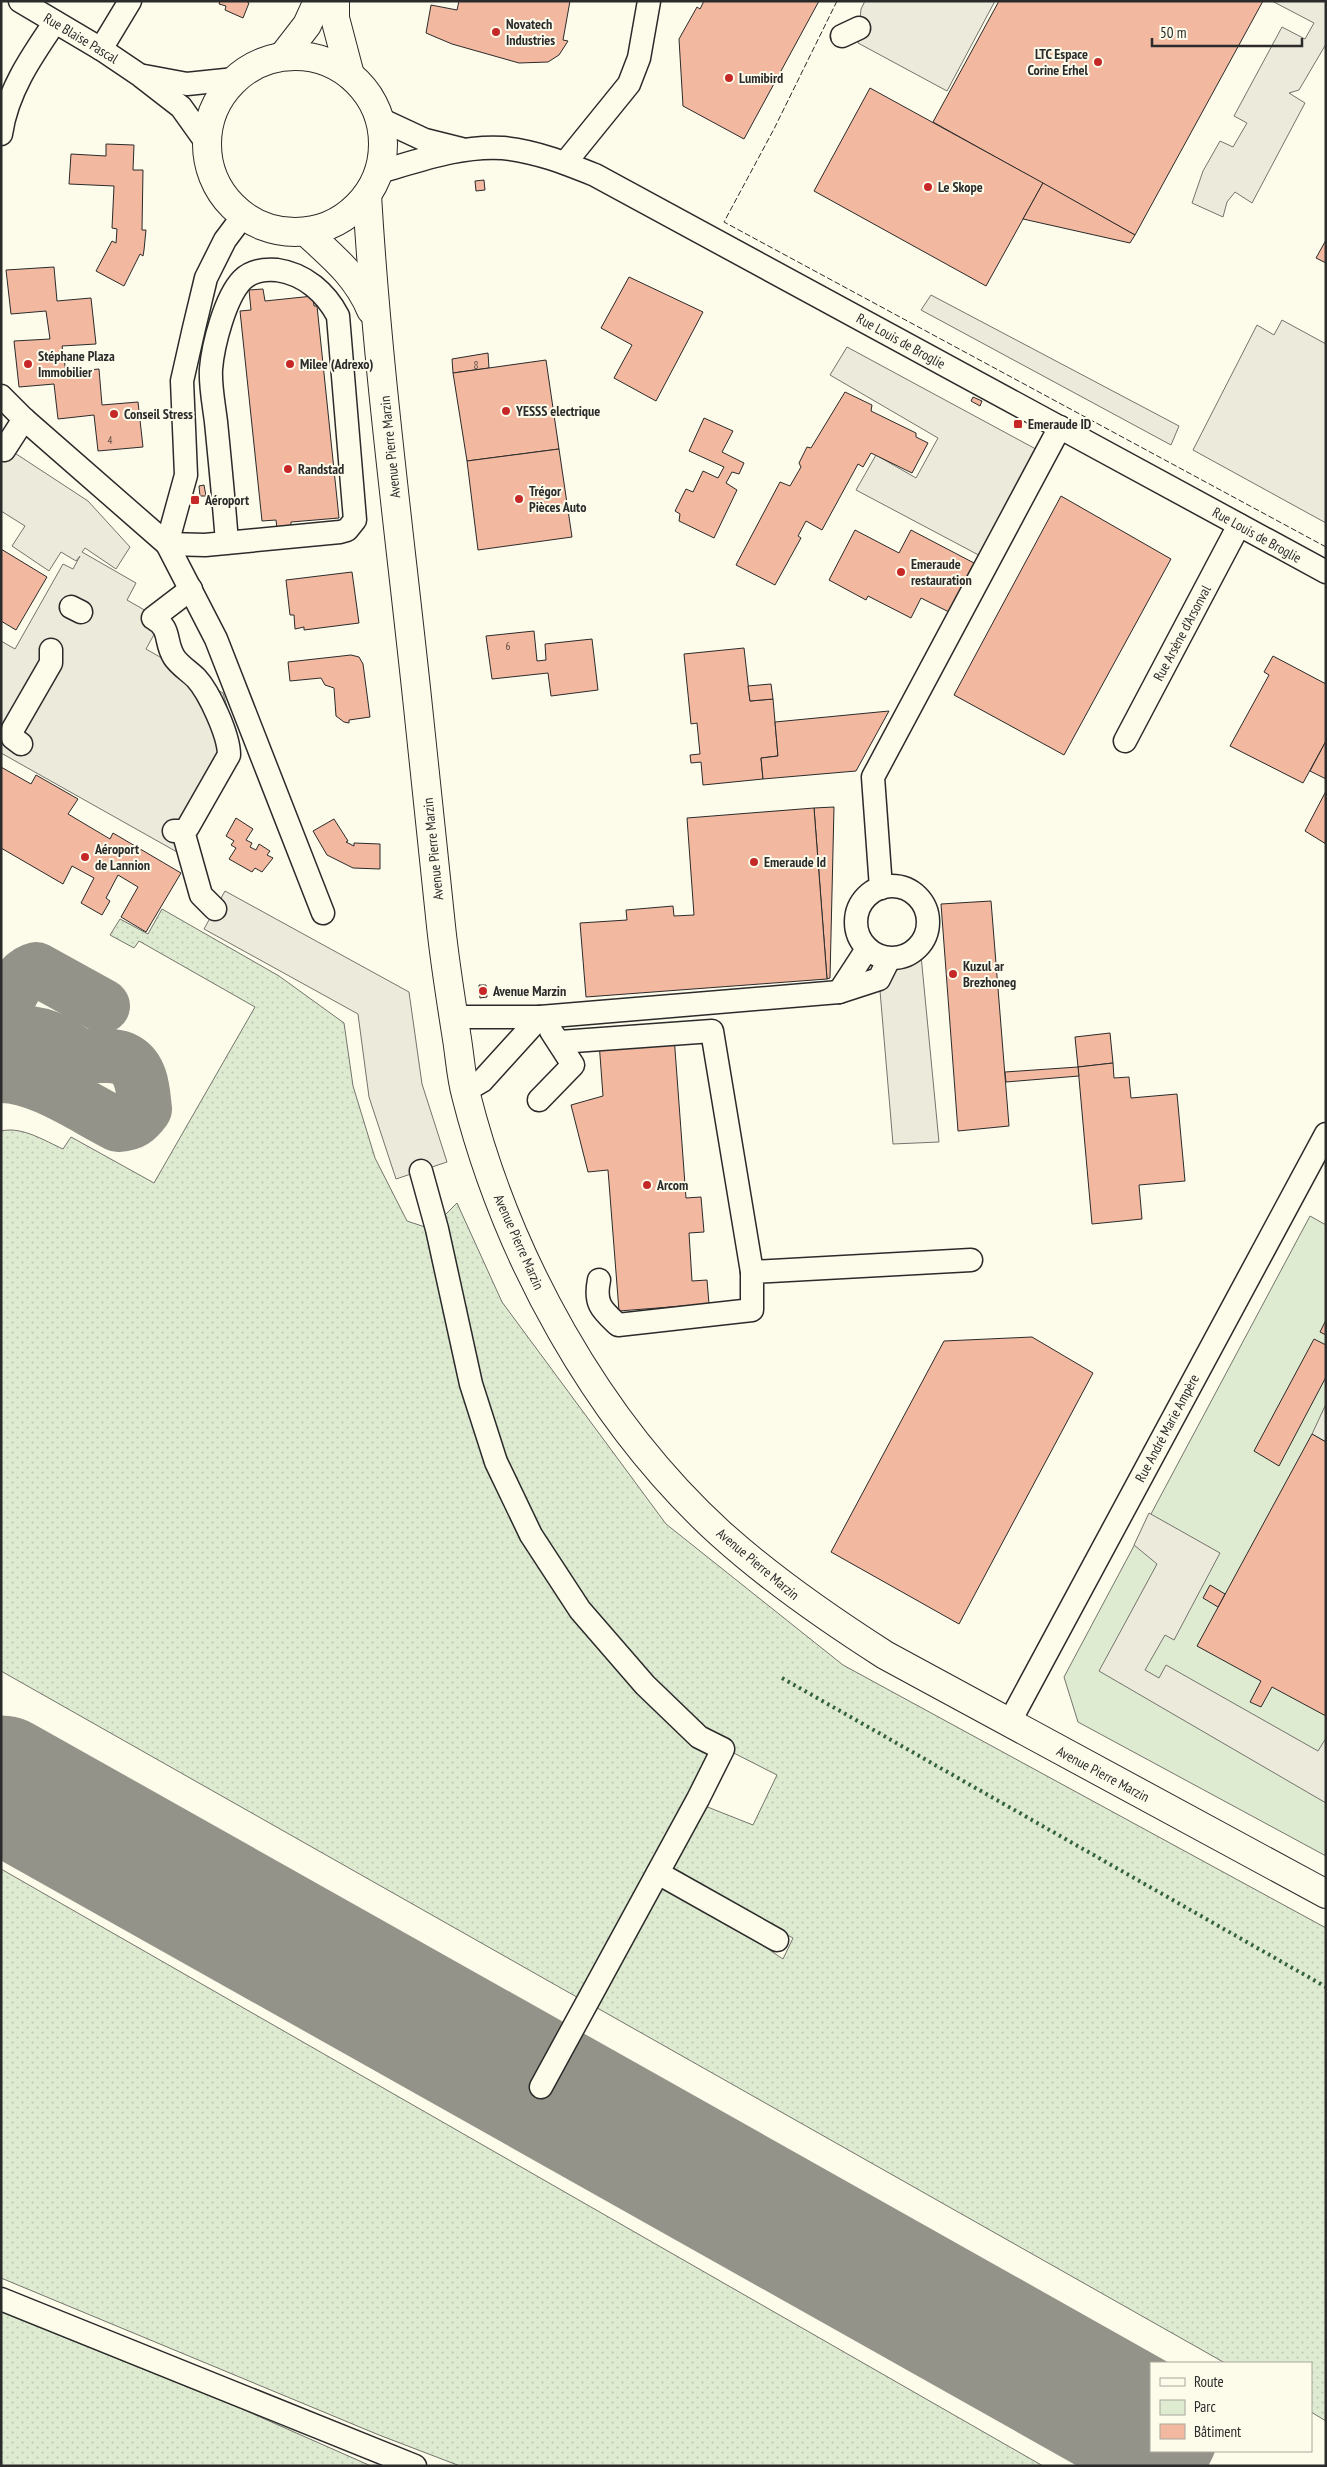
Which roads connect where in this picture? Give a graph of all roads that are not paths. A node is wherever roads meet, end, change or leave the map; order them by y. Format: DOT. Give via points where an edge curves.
graph roads {
  1 [pos="20,1"];
  2 [pos="130,1"];
  3 [pos="318,1"];
  4 [pos="336,1"];
  5 [pos="649,1"];
  6 [pos="55,22"];
  7 [pos="101,49"];
  8 [pos="283,56"];
  9 [pos="350,75"];
  10 [pos="141,76"];
  11 [pos="235,79"];
  12 [pos="380,119"];
  13 [pos="1,134"];
  14 [pos="206,142"];
  15 [pos="464,149"];
  16 [pos="565,163"];
  17 [pos="373,184"];
  18 [pos="243,216"];
  19 [pos="306,232"];
  20 [pos="376,322"];
  21 [pos="1,396"];
  22 [pos="24,419"];
  23 [pos="1060,427"];
  24 [pos="4,450"];
  25 [pos="1239,525"];
  26 [pos="227,543"];
  27 [pos="167,544"];
  28 [pos="1326,572"];
  29 [pos="190,589"];
  30 [pos="59,654"];
  31 [pos="1,733"];
  32 [pos="1125,741"];
  33 [pos="881,888"];
  34 [pos="215,909"];
  35 [pos="323,913"];
  36 [pos="867,949"];
  37 [pos="889,959"];
  38 [pos="839,992"];
  39 [pos="453,1017"];
  40 [pos="540,1017"];
  41 [pos="560,1042"];
  42 [pos="465,1091"];
  43 [pos="539,1100"];
  44 [pos="1326,1134"];
  45 [pos="421,1171"];
  46 [pos="971,1260"];
  47 [pos="752,1272"];
  48 [pos="599,1280"];
  49 [pos="1009,1723"];
  50 [pos="658,1873"];
  51 [pos="1322,1888"];
  52 [pos="777,1940"];
  53 [pos="541,2087"];
  54 [pos="1,2299"];
  55 [pos="415,2466"];
  1 -- 6 [label="street, Rue Blaise Pascal"];
  2 -- 7 [label="street"];
  3 -- 8 [label="main road" via="307,25"];
  4 -- 9 [label="main road" via="336,24"];
  5 -- 16 [label="street" via="639,58 629,84"];
  6 -- 7 [label="street, Rue Blaise Pascal"];
  6 -- 13 [label="street" via="22,73 4,116"];
  7 -- 10 [label="street, Rue Blaise Pascal"];
  8 -- 9 [label="main road" via="318,58"];
  8 -- 11 [label="main road" via="249,68"];
  9 -- 12 [label="main road" via="373,102"];
  10 -- 11 [label="street, Rue Blaise Pascal" via="187,84"];
  10 -- 14 [label="street, Rue Blaise Pascal" via="181,106"];
  11 -- 14 [label="main road" via="214,108"];
  12 -- 15 [label="street, Rue Louis de Broglie" via="425,140"];
  12 -- 17 [label="main road" via="383,154"];
  14 -- 18 [label="main road" via="210,167 220,191"];
  15 -- 16 [label="street, Rue Louis de Broglie" via="503,148"];
  15 -- 17 [label="street, Rue Louis de Broglie"];
  16 -- 23 [label="street, Rue Louis de Broglie" via="595,175"];
  17 -- 19 [label="main road" via="347,216 321,229"];
  17 -- 20 [label="main road, Avenue Pierre Marzin"];
  18 -- 19 [label="main road" via="280,231"];
  18 -- 27 [label="street" via="225,240 206,278 194,328 182,381 186,476"];
  19 -- 20 [label="main road" via="349,272 362,290"];
  20 -- 39 [label="main road, Avenue Pierre Marzin"];
  21 -- 22 [label="street"];
  22 -- 24 [label="street"];
  22 -- 27 [label="street"];
  23 -- 25 [label="street, Rue Louis de Broglie"];
  23 -- 33 [label="street" via="873,777"];
  25 -- 28 [label="street, Rue Louis de Broglie"];
  25 -- 32 [label="street, Rue Arsène d'Arsonval"];
  26 -- 26 [label="street" via="340,532 347,530 355,520 338,316 329,299 317,288 279,270 251,274 235,290 217,338 211,370"];
  26 -- 27 [label="street"];
  27 -- 29 [label="street"];
  29 -- 34 [label="street" via="153,618 166,629 175,658 190,675 222,725 227,759 202,792 188,827 178,831 201,895"];
  29 -- 35 [label="street" via="216,639"];
  30 -- 31 [label="street" via="51,650 51,663 13,729 13,738 21,744"];
  33 -- 36 [label="street" via="870,894 856,914 856,927"];
  33 -- 37 [label="street" via="893,886 910,892 927,913 926,936 920,945 901,958"];
  36 -- 37 [label="street"];
  36 -- 38 [label="street"];
  37 -- 38 [label="street" via="879,979"];
  38 -- 40 [label="street"];
  39 -- 40 [label="street"];
  39 -- 42 [label="main road, Avenue Pierre Marzin"];
  40 -- 41 [label="street"];
  40 -- 42 [label="street" via="482,1081"];
  41 -- 43 [label="street" via="573,1065"];
  41 -- 47 [label="street" via="712,1031"];
  42 -- 49 [label="main road, Avenue Pierre Marzin" via="485,1162 507,1218 558,1326 617,1416 683,1495 719,1532 820,1614 885,1655"];
  44 -- 49 [label="street, Rue André Marie Ampère"];
  45 -- 50 [label="street" via="471,1384 496,1462 532,1535 580,1610 645,1685 699,1737 723,1749"];
  46 -- 47 [label="street"];
  47 -- 48 [label="street" via="752,1310 618,1325 602,1311 596,1294"];
  49 -- 51 [label="main road, Avenue Pierre Marzin"];
  50 -- 52 [label="street"];
  50 -- 53 [label="street"];
  54 -- 55 [label="street"];
}
